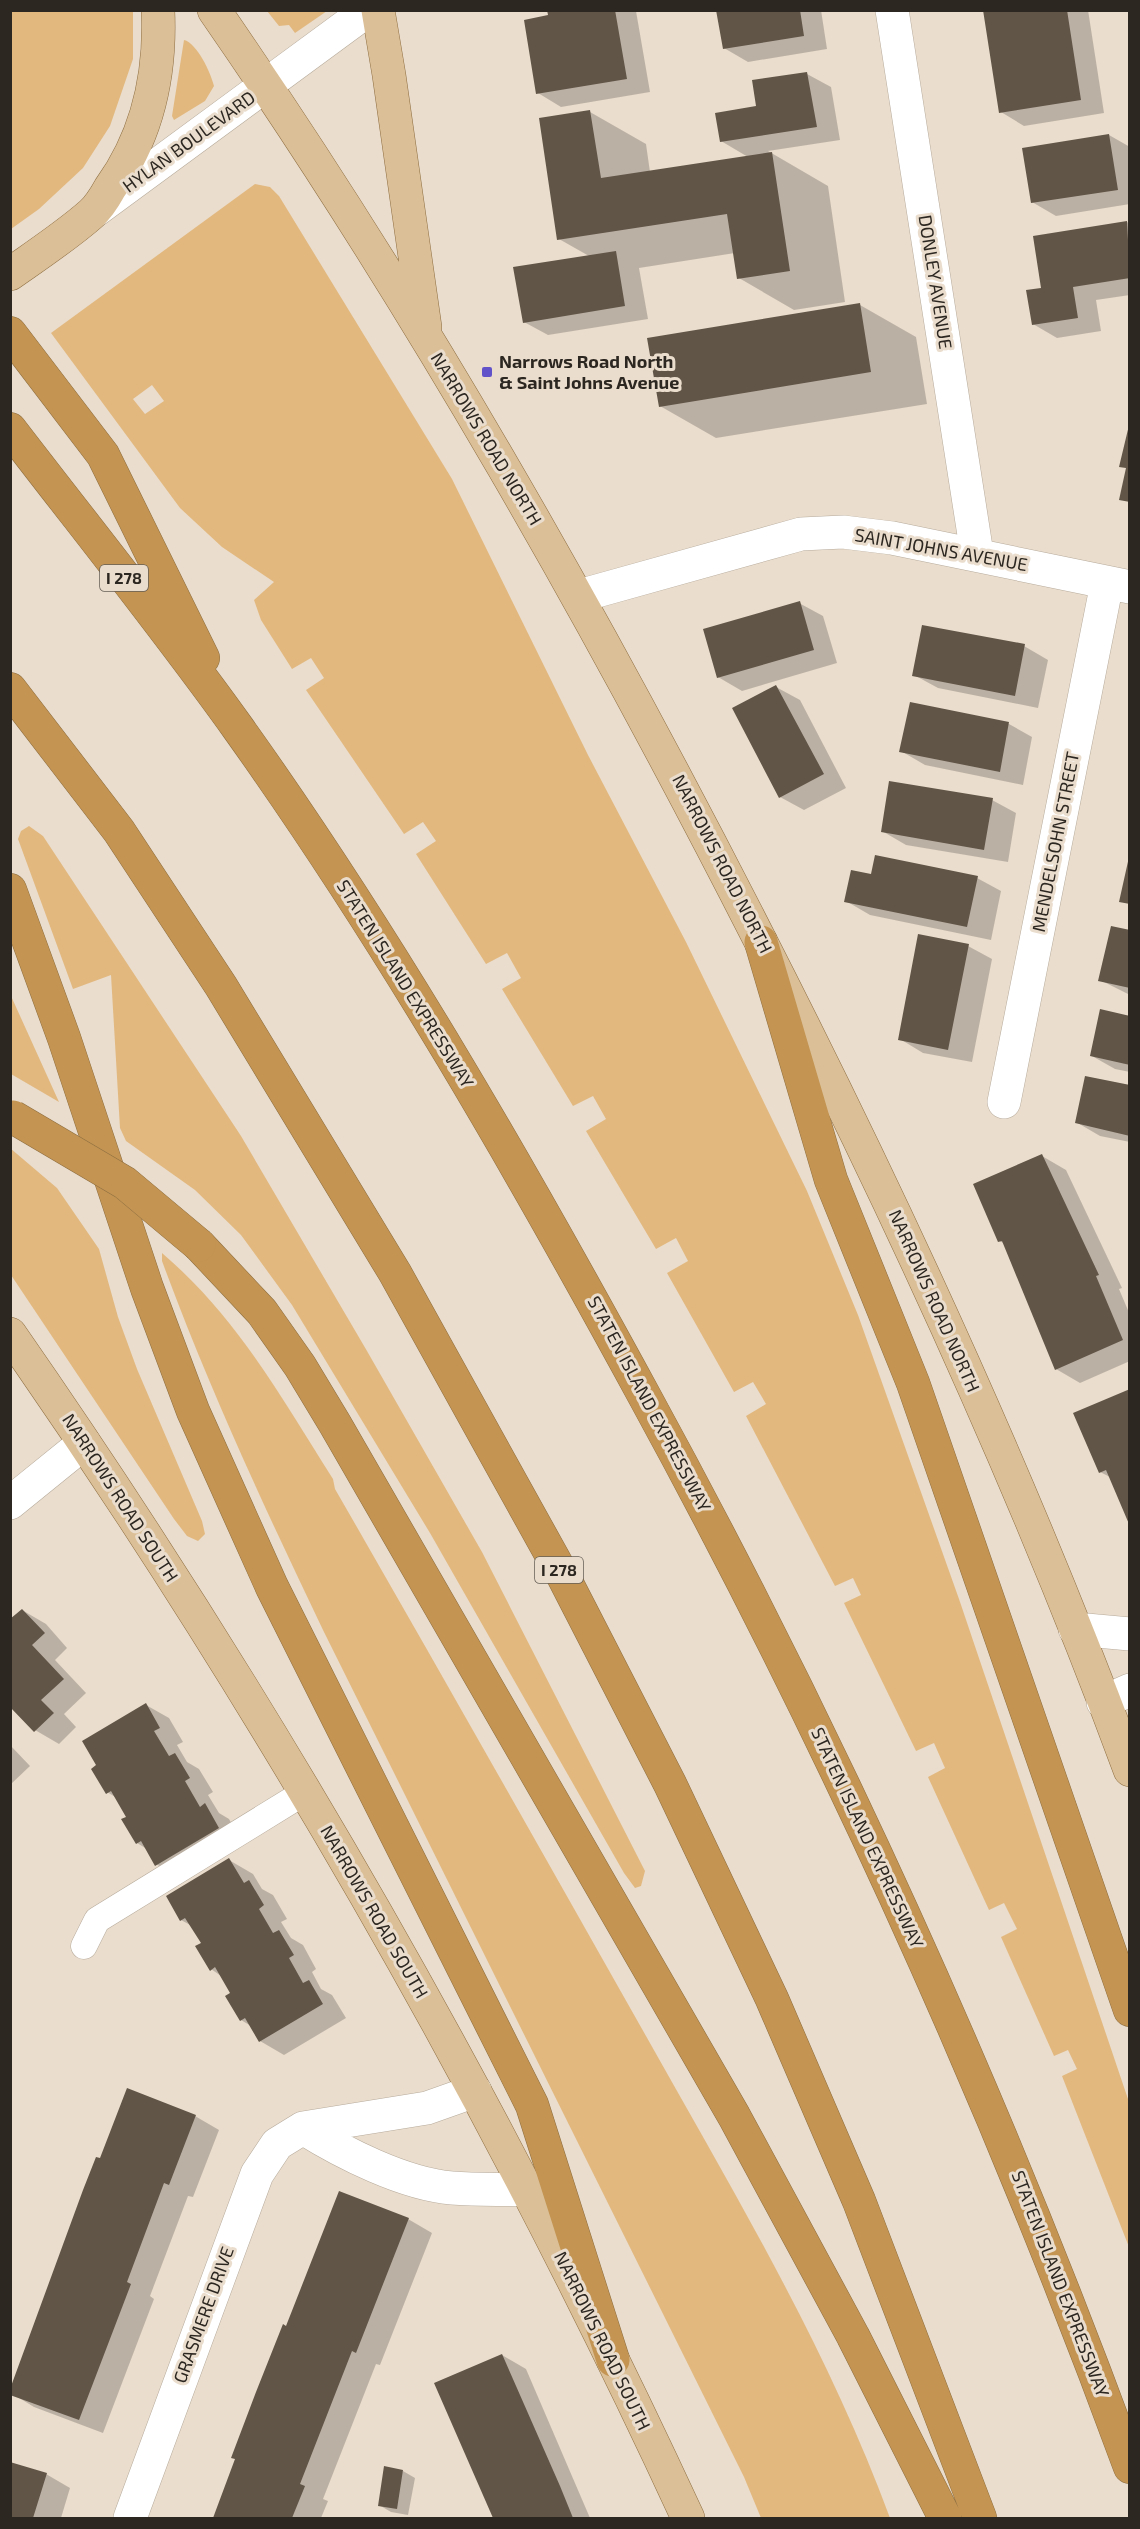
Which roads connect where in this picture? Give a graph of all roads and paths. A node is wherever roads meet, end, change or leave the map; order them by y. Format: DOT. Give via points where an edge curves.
graph roads {
  1 [pos="158,10"];
  2 [pos="214,10"];
  3 [pos="368,10"];
  4 [pos="378,10"];
  5 [pos="892,10"];
  6 [pos="266,85"];
  7 [pos="93,213"];
  8 [pos="10,274"];
  9 [pos="10,333"];
  10 [pos="427,340"];
  11 [pos="10,429"];
  12 [pos="977,554"];
  13 [pos="1118,585"];
  14 [pos="579,596"];
  15 [pos="10,690"];
  16 [pos="237,726"];
  17 [pos="10,890"];
  18 [pos="761,942"];
  19 [pos="1004,1102"];
  20 [pos="12,1116"];
  21 [pos="10,1334"];
  22 [pos="84,1443"];
  23 [pos="10,1503"];
  24 [pos="1074,1629"];
  25 [pos="1130,1634"];
  26 [pos="1116,1696"];
  27 [pos="1130,1770"];
  28 [pos="305,1792"];
  29 [pos="84,1946"];
  30 [pos="1130,2010"];
  31 [pos="475,2091"];
  32 [pos="303,2127"];
  33 [pos="526,2190"];
  34 [pos="612,2360"];
  35 [pos="1130,2467"];
  36 [pos="130,2518"];
  37 [pos="688,2518"];
  38 [pos="945,2518"];
  39 [pos="980,2518"];
  1 -- 7 [label="main road" via="158,59 149,109 124,169"];
  2 -- 6 [label="main road, NARROWS ROAD NORTH"];
  3 -- 6 [label="street, HYLAN BOULEVARD"];
  4 -- 10 [label="main road"];
  5 -- 12 [label="street, DONLEY AVENUE"];
  6 -- 7 [label="street, HYLAN BOULEVARD"];
  6 -- 10 [label="main road, NARROWS ROAD NORTH"];
  7 -- 8 [label="main road, HYLAN BOULEVARD"];
  9 -- 16 [label="highway" via="103,455"];
  10 -- 14 [label="main road, NARROWS ROAD NORTH"];
  11 -- 16 [label="highway, STATEN ISLAND EXPRESSWAY / I 278"];
  12 -- 13 [label="street, SAINT JOHNS AVENUE"];
  12 -- 14 [label="street, SAINT JOHNS AVENUE" via="843,532 801,534"];
  13 -- 19 [label="street, MENDELSOHN STREET"];
  14 -- 18 [label="main road, NARROWS ROAD NORTH"];
  15 -- 39 [label="highway, I 278" via="119,831 240,1017 395,1273 562,1574 670,1784 772,2000 859,2201"];
  16 -- 35 [label="highway, STATEN ISLAND EXPRESSWAY / I 278" via="359,909 495,1129 576,1269 721,1537 852,1801 959,2038 1050,2257"];
  17 -- 34 [label="highway" via="68,1049 147,1288 219,1474 532,2105"];
  18 -- 24 [label="main road, NARROWS ROAD NORTH" via="900,1222"];
  18 -- 30 [label="highway" via="831,1180 913,1383"];
  20 -- 38 [label="highway, bridge" via="125,1183 199,1245 282,1338 734,2116 853,2336"];
  21 -- 22 [label="main road, NARROWS ROAD SOUTH"];
  22 -- 23 [label="street"];
  22 -- 28 [label="main road, NARROWS ROAD SOUTH"];
  24 -- 25 [label="street"];
  24 -- 26 [label="main road, NARROWS ROAD NORTH"];
  26 -- 27 [label="main road, NARROWS ROAD NORTH"];
  28 -- 29 [label="lane" via="97,1920"];
  28 -- 31 [label="main road, NARROWS ROAD SOUTH"];
  31 -- 32 [label="street, GRASMERE DRIVE" via="427,2108"];
  31 -- 33 [label="main road, NARROWS ROAD SOUTH"];
  32 -- 33 [label="street" via="336,2149 417,2180 450,2188"];
  32 -- 36 [label="street, GRASMERE DRIVE" via="277,2144 257,2174"];
  33 -- 34 [label="main road, NARROWS ROAD SOUTH"];
  34 -- 37 [label="main road, NARROWS ROAD SOUTH"];
}
